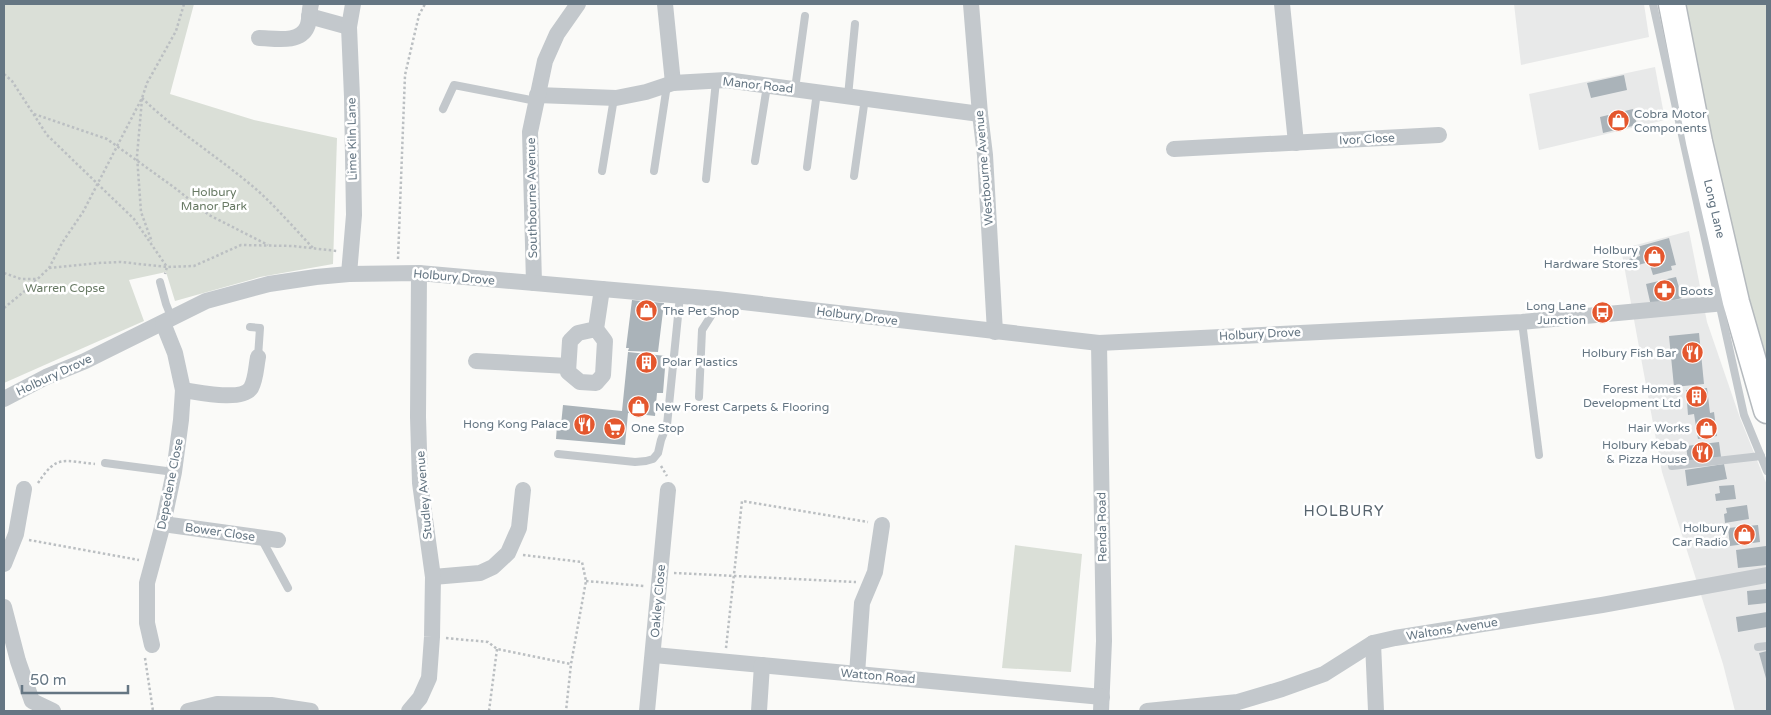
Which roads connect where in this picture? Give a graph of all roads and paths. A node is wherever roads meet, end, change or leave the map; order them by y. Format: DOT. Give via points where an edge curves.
graph roads {
  1 [pos="184,4"];
  2 [pos="353,4"];
  3 [pos="425,4"];
  4 [pos="578,4"];
  5 [pos="665,4"];
  6 [pos="970,4"];
  7 [pos="1282,4"];
  8 [pos="1653,4"];
  9 [pos="1672,4"];
  10 [pos="310,10"];
  11 [pos="805,16"];
  12 [pos="855,24"];
  13 [pos="349,27"];
  14 [pos="260,38"];
  15 [pos="4,74"];
  16 [pos="716,81"];
  17 [pos="670,84"];
  18 [pos="767,86"];
  19 [pos="795,89"];
  20 [pos="817,92"];
  21 [pos="848,96"];
  22 [pos="142,98"];
  23 [pos="536,98"];
  24 [pos="614,98"];
  25 [pos="864,98"];
  26 [pos="443,109"];
  27 [pos="34,114"];
  28 [pos="980,114"];
  29 [pos="1439,135"];
  30 [pos="1296,143"];
  31 [pos="117,147"];
  32 [pos="1174,150"];
  33 [pos="755,161"];
  34 [pos="138,162"];
  35 [pos="807,167"];
  36 [pos="602,171"];
  37 [pos="654,171"];
  38 [pos="854,176"];
  39 [pos="706,179"];
  40 [pos="98,184"];
  41 [pos="153,246"];
  42 [pos="270,246"];
  43 [pos="313,248"];
  44 [pos="350,252"];
  45 [pos="167,267"];
  46 [pos="49,268"];
  47 [pos="167,271"];
  48 [pos="4,272"];
  49 [pos="419,273"];
  50 [pos="349,274"];
  51 [pos="397,274"];
  52 [pos="38,279"];
  53 [pos="160,282"];
  54 [pos="534,283"];
  55 [pos="602,289"];
  56 [pos="680,296"];
  57 [pos="717,299"];
  58 [pos="1727,303"];
  59 [pos="4,308"];
  60 [pos="167,321"];
  61 [pos="1522,322"];
  62 [pos="250,327"];
  63 [pos="596,329"];
  64 [pos="995,332"];
  65 [pos="1099,343"];
  66 [pos="258,357"];
  67 [pos="476,361"];
  68 [pos="568,366"];
  69 [pos="183,390"];
  70 [pos="699,397"];
  71 [pos="4,400"];
  72 [pos="1767,410"];
  73 [pos="558,454"];
  74 [pos="1539,455"];
  75 [pos="1761,456"];
  76 [pos="653,459"];
  77 [pos="105,463"];
  78 [pos="1672,466"];
  79 [pos="1767,471"];
  80 [pos="174,472"];
  81 [pos="24,489"];
  82 [pos="522,490"];
  83 [pos="668,490"];
  84 [pos="163,524"];
  85 [pos="882,524"];
  86 [pos="15,537"];
  87 [pos="270,539"];
  88 [pos="508,553"];
  89 [pos="153,562"];
  90 [pos="4,564"];
  91 [pos="1767,574"];
  92 [pos="734,577"];
  93 [pos="433,578"];
  94 [pos="660,580"];
  95 [pos="586,581"];
  96 [pos="871,583"];
  97 [pos="288,588"];
  98 [pos="4,607"];
  99 [pos="432,637"];
  100 [pos="1373,643"];
  101 [pos="152,646"];
  102 [pos="1767,646"];
  103 [pos="1758,647"];
  104 [pos="497,649"];
  105 [pos="654,655"];
  106 [pos="724,662"];
  107 [pos="571,664"];
  108 [pos="762,665"];
  109 [pos="857,674"];
  110 [pos="1102,704"];
  111 [pos="29,706"];
  112 [pos="53,711"];
  113 [pos="153,711"];
  114 [pos="188,711"];
  115 [pos="311,711"];
  116 [pos="410,711"];
  117 [pos="489,711"];
  118 [pos="566,711"];
  119 [pos="647,711"];
  120 [pos="759,711"];
  121 [pos="1147,711"];
  122 [pos="1376,711"];
  1 -- 22 [label="path" via="176,31"];
  2 -- 13 [label="street, Lime Kiln Lane"];
  3 -- 51 [label="path" via="419,15 405,75"];
  4 -- 23 [label="street, Southbourne Avenue" via="557,34 545,61"];
  5 -- 17 [label="street"];
  6 -- 28 [label="street, Westbourne Avenue"];
  7 -- 30 [label="street"];
  8 -- 58 [label="lane"];
  9 -- 58 [label="main road, Long Lane"];
  10 -- 13 [label="street"];
  10 -- 14 [label="street" via="307,28 296,38"];
  11 -- 19 [label="lane"];
  12 -- 21 [label="lane"];
  13 -- 44 [label="street, Lime Kiln Lane" via="354,215"];
  15 -- 27 [label="path"];
  16 -- 17 [label="street, Manor Road"];
  16 -- 18 [label="street, Manor Road"];
  16 -- 39 [label="lane"];
  17 -- 24 [label="street, Manor Road"];
  17 -- 37 [label="lane"];
  18 -- 19 [label="street, Manor Road"];
  18 -- 33 [label="lane"];
  19 -- 20 [label="street, Manor Road"];
  20 -- 21 [label="street, Manor Road"];
  20 -- 35 [label="lane"];
  21 -- 25 [label="street, Manor Road"];
  22 -- 31 [label="path"];
  22 -- 34 [label="path"];
  22 -- 43 [label="path" via="258,191"];
  23 -- 24 [label="street, Manor Road"];
  23 -- 26 [label="lane" via="454,85"];
  23 -- 54 [label="street, Southbourne Avenue" via="530,132"];
  24 -- 36 [label="lane"];
  25 -- 28 [label="street, Manor Road"];
  25 -- 38 [label="lane"];
  27 -- 31 [label="path" via="107,139"];
  27 -- 40 [label="path" via="47,135"];
  28 -- 64 [label="street, Westbourne Avenue"];
  29 -- 30 [label="street, Ivor Close"];
  30 -- 32 [label="street, Ivor Close"];
  31 -- 34 [label="path"];
  31 -- 40 [label="path"];
  34 -- 41 [label="path" via="141,212"];
  34 -- 42 [label="path" via="209,215"];
  40 -- 41 [label="path" via="134,219"];
  40 -- 46 [label="path"];
  41 -- 45 [label="path"];
  42 -- 43 [label="path"];
  42 -- 45 [label="path" via="241,245 194,266"];
  43 -- 44 [label="path"];
  44 -- 50 [label="street, Lime Kiln Lane"];
  45 -- 46 [label="path" via="121,262"];
  45 -- 47 [label="path"];
  46 -- 52 [label="path"];
  48 -- 52 [label="path" via="20,279"];
  49 -- 51 [label="street, Holbury Drove"];
  49 -- 54 [label="street, Holbury Drove"];
  49 -- 93 [label="street, Studley Avenue" via="420,483"];
  50 -- 51 [label="street, Holbury Drove"];
  50 -- 60 [label="street, Holbury Drove" via="269,284 206,301"];
  52 -- 59 [label="path"];
  53 -- 60 [label="lane"];
  54 -- 55 [label="street, Holbury Drove"];
  55 -- 56 [label="street, Holbury Drove"];
  55 -- 63 [label="street"];
  56 -- 57 [label="street, Holbury Drove"];
  56 -- 76 [label="lane" via="668,425"];
  57 -- 64 [label="street, Holbury Drove"];
  57 -- 70 [label="lane" via="716,308 702,330"];
  58 -- 61 [label="street, Holbury Drove"];
  58 -- 72 [label="main road, Long Lane"];
  58 -- 75 [label="lane" via="1744,415"];
  60 -- 69 [label="street, Depedene Close"];
  60 -- 71 [label="street, Holbury Drove"];
  61 -- 65 [label="street, Holbury Drove"];
  61 -- 74 [label="lane"];
  62 -- 66 [label="lane" via="260,328"];
  63 -- 68 [label="street" via="578,333 570,341"];
  63 -- 68 [label="street" via="605,341 603,375 596,383 580,382 568,372"];
  64 -- 65 [label="street, Holbury Drove"];
  65 -- 110 [label="street, Renda Road" via="1104,640"];
  66 -- 69 [label="street" via="250,389 242,395"];
  67 -- 68 [label="street"];
  69 -- 80 [label="street, Depedene Close"];
  73 -- 76 [label="lane" via="635,462"];
  75 -- 78 [label="lane"];
  75 -- 79 [label="lane"];
  76 -- 83 [label="path" via="668,478"];
  77 -- 80 [label="lane"];
  77 -- 81 [label="path" via="55,462 37,485"];
  80 -- 84 [label="street, Depedene Close"];
  81 -- 86 [label="street"];
  82 -- 88 [label="street" via="518,528"];
  83 -- 94 [label="street, Oakley Close"];
  84 -- 87 [label="street, Bower Close"];
  84 -- 89 [label="street, Depedene Close"];
  85 -- 92 [label="path" via="742,501"];
  85 -- 96 [label="street"];
  86 -- 89 [label="path"];
  86 -- 90 [label="street"];
  87 -- 97 [label="lane"];
  88 -- 93 [label="street" via="480,573"];
  88 -- 95 [label="path" via="582,562"];
  89 -- 101 [label="street, Depedene Close" via="146,604"];
  91 -- 100 [label="street, Waltons Avenue"];
  92 -- 94 [label="path"];
  92 -- 96 [label="path"];
  92 -- 106 [label="path"];
  93 -- 99 [label="street, Studley Avenue"];
  94 -- 95 [label="path"];
  94 -- 105 [label="street, Oakley Close"];
  95 -- 107 [label="path"];
  96 -- 109 [label="street" via="862,603"];
  98 -- 111 [label="street"];
  99 -- 104 [label="path" via="488,642"];
  99 -- 116 [label="street, Studley Avenue" via="428,678 420,698"];
  100 -- 121 [label="street, Waltons Avenue" via="1324,674 1282,689 1238,702"];
  100 -- 122 [label="street"];
  101 -- 113 [label="path" via="145,661"];
  102 -- 103 [label="lane"];
  104 -- 107 [label="path"];
  104 -- 117 [label="path"];
  105 -- 106 [label="street, Watton Road"];
  105 -- 119 [label="street, Oakley Close"];
  106 -- 108 [label="street, Watton Road"];
  107 -- 118 [label="path"];
  108 -- 109 [label="street, Watton Road"];
  108 -- 120 [label="street"];
  109 -- 110 [label="street, Watton Road"];
  111 -- 112 [label="street"];
  114 -- 115 [label="street" via="218,704 271,705"];
}
